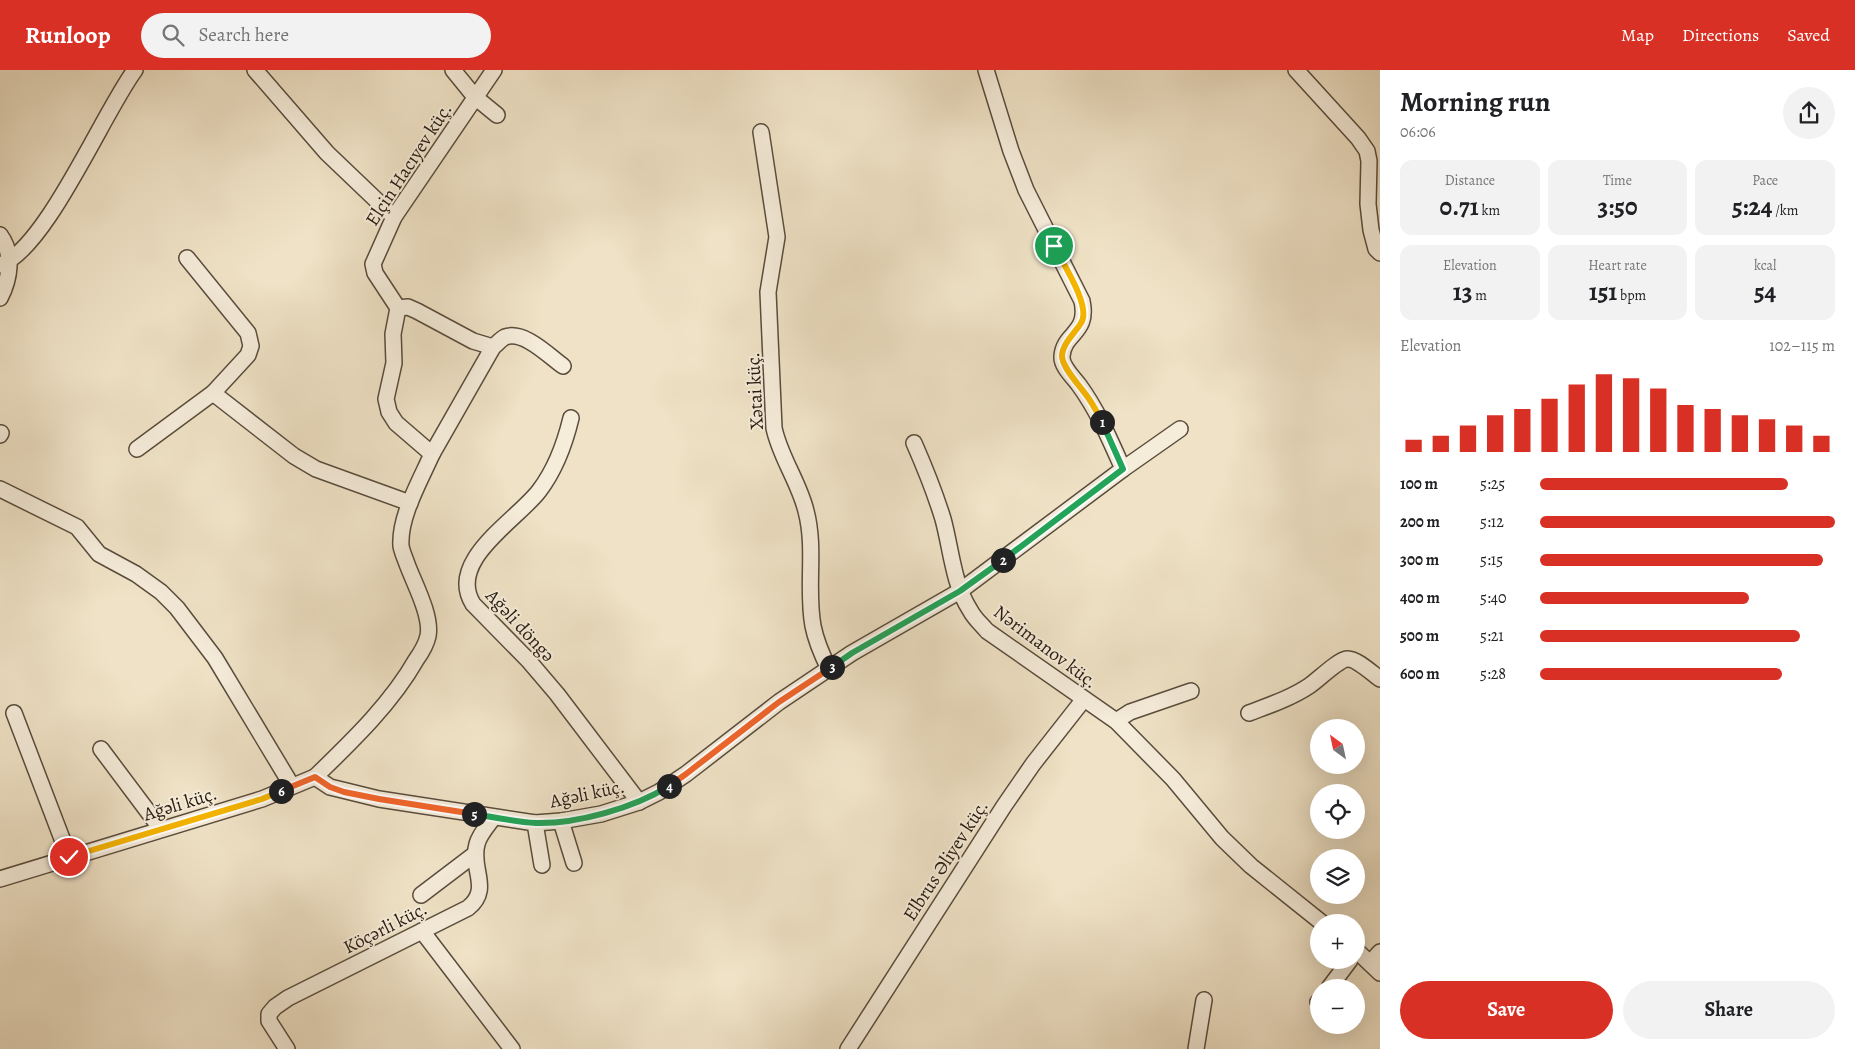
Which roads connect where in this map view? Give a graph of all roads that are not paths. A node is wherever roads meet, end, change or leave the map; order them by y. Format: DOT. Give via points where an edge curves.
graph roads {
  1 [pos="135,70"];
  2 [pos="255,70"];
  3 [pos="454,70"];
  4 [pos="494,70"];
  5 [pos="986,70"];
  6 [pos="1296,70"];
  7 [pos="476,97"];
  8 [pos="497,115"];
  9 [pos="762,132"];
  10 [pos="394,217"];
  11 [pos="0,235"];
  12 [pos="1380,253"];
  13 [pos="187,258"];
  14 [pos="5,263"];
  15 [pos="0,298"];
  16 [pos="398,308"];
  17 [pos="493,347"];
  18 [pos="563,366"];
  19 [pos="213,392"];
  20 [pos="571,418"];
  21 [pos="1180,429"];
  22 [pos="914,443"];
  23 [pos="138,449"];
  24 [pos="432,454"];
  25 [pos="1123,469"];
  26 [pos="0,489"];
  27 [pos="410,503"];
  28 [pos="960,591"];
  29 [pos="829,669"];
  30 [pos="1380,679"];
  31 [pos="1191,691"];
  32 [pos="1084,699"];
  33 [pos="14,713"];
  34 [pos="1249,713"];
  35 [pos="1116,722"];
  36 [pos="101,749"];
  37 [pos="315,777"];
  38 [pos="292,786"];
  39 [pos="639,802"];
  40 [pos="494,817"];
  41 [pos="561,821"];
  42 [pos="535,823"];
  43 [pos="162,829"];
  44 [pos="475,854"];
  45 [pos="69,857"];
  46 [pos="574,863"];
  47 [pos="542,865"];
  48 [pos="0,879"];
  49 [pos="421,895"];
  50 [pos="1311,914"];
  51 [pos="422,931"];
  52 [pos="1365,957"];
  53 [pos="1377,962"];
  54 [pos="1204,1000"];
  55 [pos="286,1049"];
  56 [pos="512,1049"];
  57 [pos="848,1049"];
  58 [pos="1196,1049"];
  1 -- 14 [label="street" via="61,197 33,237"];
  2 -- 10 [label="street" via="328,153"];
  3 -- 7 [label="street"];
  4 -- 7 [label="street, Elçin Hacıyev küç."];
  5 -- 25 [label="street" via="1026,190 1082,301 1083,321 1066,345 1063,364 1102,420"];
  6 -- 12 [label="street" via="1367,151 1371,230"];
  7 -- 8 [label="street"];
  7 -- 10 [label="street, Elçin Hacıyev küç."];
  9 -- 29 [label="street, Xətai küç." via="777,237 768,292 774,428 806,510 811,534 813,625 818,647"];
  10 -- 16 [label="street, Elçin Hacıyev küç." via="373,264 375,273"];
  11 -- 14 [label="street" via="4,240"];
  13 -- 19 [label="street" via="248,333 251,346 248,355"];
  14 -- 15 [label="street" via="5,288"];
  16 -- 17 [label="street" via="408,307 473,341"];
  16 -- 24 [label="street" via="393,334 394,363 386,399 389,412 396,423"];
  17 -- 18 [label="street" via="504,338 525,338"];
  17 -- 24 [label="street"];
  19 -- 23 [label="street"];
  19 -- 27 [label="street" via="294,456 316,469"];
  20 -- 39 [label="street, Ağəli döngə" via="567,436 540,490 483,548 466,582 473,604 557,694"];
  21 -- 25 [label="street"];
  22 -- 28 [label="street, Nərimanov küç." via="942,518"];
  24 -- 27 [label="street"];
  25 -- 28 [label="street"];
  26 -- 38 [label="street" via="78,528 99,554 136,574 177,608 215,658"];
  27 -- 37 [label="street" via="401,531 401,549 428,623 428,636 410,671 391,695 349,744"];
  28 -- 29 [label="street, Ağəli küç."];
  28 -- 32 [label="street, Nərimanov küç." via="987,631"];
  29 -- 39 [label="street, Ağəli küç." via="686,774"];
  30 -- 34 [label="street" via="1348,659 1294,695"];
  31 -- 35 [label="street" via="1130,712"];
  32 -- 35 [label="street, Nərimanov küç."];
  32 -- 57 [label="street, Elbrus Əliyev küç." via="1004,806"];
  33 -- 45 [label="street"];
  35 -- 50 [label="street, Nərimanov küç." via="1173,779 1251,866"];
  36 -- 43 [label="street"];
  37 -- 38 [label="street, Ağəli küç."];
  37 -- 40 [label="street, Ağəli küç." via="344,792"];
  38 -- 43 [label="street, Ağəli küç." via="262,799"];
  39 -- 41 [label="street, Ağəli küç." via="601,814"];
  40 -- 42 [label="street, Ağəli küç."];
  40 -- 44 [label="street, Köçərli küç." via="477,842"];
  41 -- 42 [label="street, Ağəli küç."];
  41 -- 46 [label="street"];
  42 -- 47 [label="street"];
  43 -- 45 [label="street, Ağəli küç."];
  44 -- 49 [label="street"];
  44 -- 51 [label="street, Köçərli küç." via="480,892 476,902"];
  45 -- 48 [label="street, Ağəli küç."];
  51 -- 55 [label="street, Köçərli küç." via="275,1007 269,1014 269,1021"];
  51 -- 56 [label="street"];
  52 -- 53 [label="street"];
  54 -- 58 [label="street"];
}
